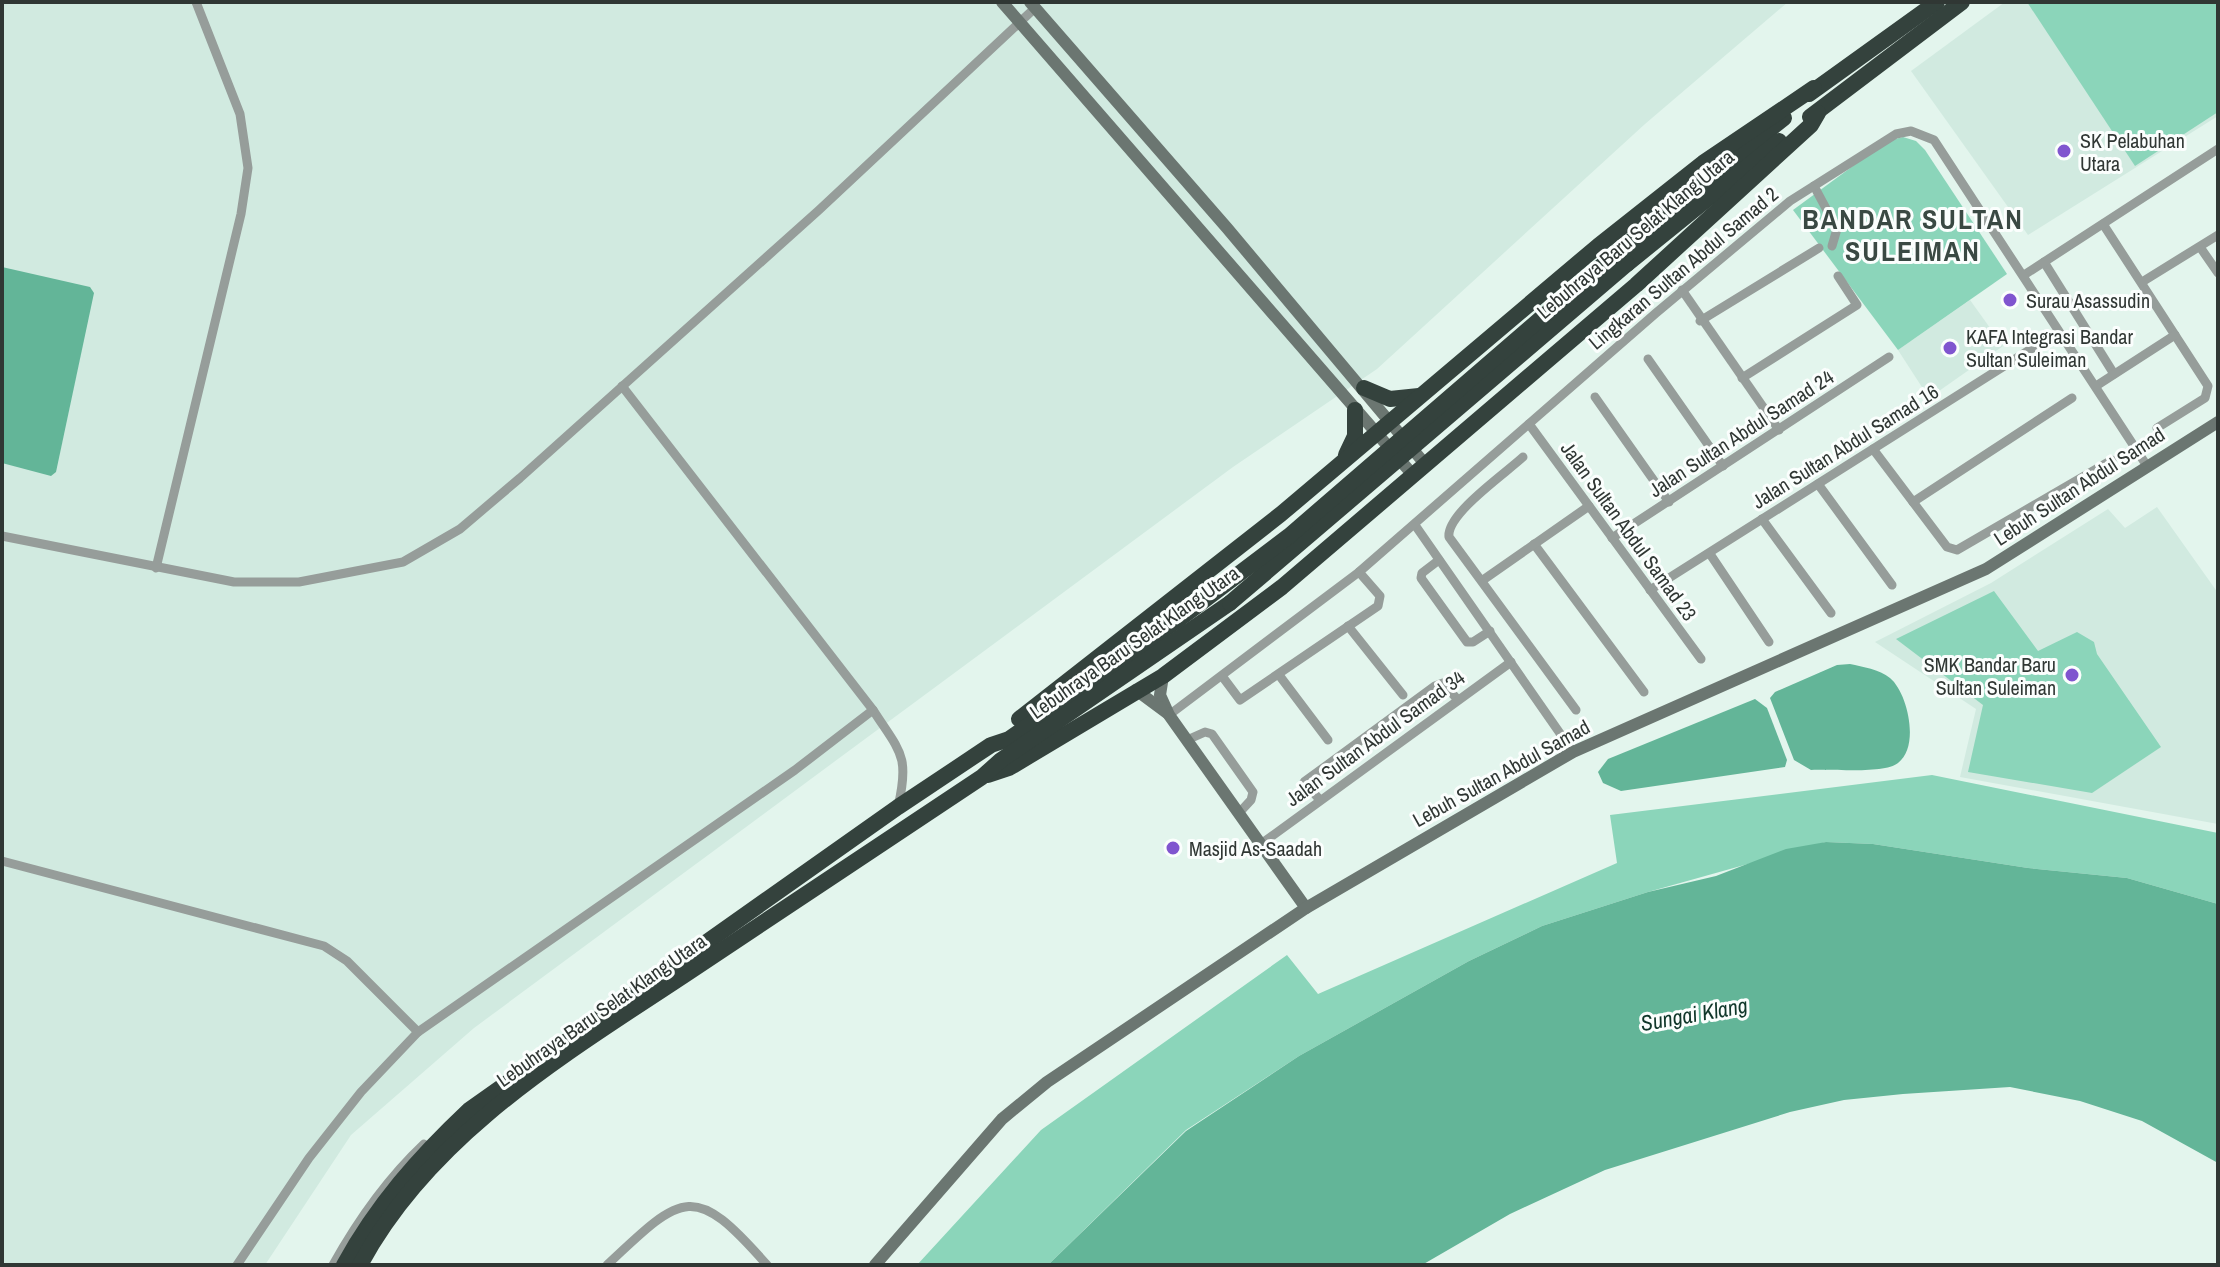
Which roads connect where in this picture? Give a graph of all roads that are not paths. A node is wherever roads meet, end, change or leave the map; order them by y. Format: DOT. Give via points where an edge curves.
graph roads {
  1 [pos="196,2"];
  2 [pos="1002,2"];
  3 [pos="1937,2"];
  4 [pos="1962,2"];
  5 [pos="1032,5"];
  6 [pos="1020,23"];
  7 [pos="1814,88"];
  8 [pos="1818,113"];
  9 [pos="1155,146"];
  10 [pos="2218,149"];
  11 [pos="1139,160"];
  12 [pos="1814,186"];
  13 [pos="2103,224"];
  14 [pos="2218,235"];
  15 [pos="1832,246"];
  16 [pos="2200,247"];
  17 [pos="1819,248"];
  18 [pos="1623,257"];
  19 [pos="2044,262"];
  20 [pos="2218,273"];
  21 [pos="2024,275"];
  22 [pos="1838,276"];
  23 [pos="2142,282"];
  24 [pos="1682,290"];
  25 [pos="1700,321"];
  26 [pos="2058,332"];
  27 [pos="2175,335"];
  28 [pos="1889,357"];
  29 [pos="1648,359"];
  30 [pos="2114,374"];
  31 [pos="1742,378"];
  32 [pos="622,386"];
  33 [pos="2096,386"];
  34 [pos="1364,388"];
  35 [pos="1419,396"];
  36 [pos="1595,397"];
  37 [pos="2072,398"];
  38 [pos="1355,410"];
  39 [pos="1391,421"];
  40 [pos="2218,422"];
  41 [pos="1529,424"];
  42 [pos="2157,428"];
  43 [pos="1779,430"];
  44 [pos="1376,435"];
  45 [pos="1873,449"];
  46 [pos="1523,457"];
  47 [pos="2112,460"];
  48 [pos="1341,463"];
  49 [pos="1723,466"];
  50 [pos="2147,466"];
  51 [pos="1419,470"];
  52 [pos="1818,484"];
  53 [pos="1669,502"];
  54 [pos="1913,502"];
  55 [pos="1589,506"];
  56 [pos="1762,519"];
  57 [pos="1415,525"];
  58 [pos="2,536"];
  59 [pos="1612,538"];
  60 [pos="1534,544"];
  61 [pos="1710,554"];
  62 [pos="1439,560"];
  63 [pos="156,568"];
  64 [pos="1359,572"];
  65 [pos="1483,580"];
  66 [pos="1892,585"];
  67 [pos="1650,590"];
  68 [pos="1831,613"];
  69 [pos="1348,626"];
  70 [pos="1490,631"];
  71 [pos="1769,642"];
  72 [pos="1701,659"];
  73 [pos="1511,662"];
  74 [pos="1279,675"];
  75 [pos="1163,676"];
  76 [pos="1222,676"];
  77 [pos="1136,690"];
  78 [pos="1644,692"];
  79 [pos="1403,695"];
  80 [pos="1458,700"];
  81 [pos="873,710"];
  82 [pos="1576,710"];
  83 [pos="1169,715"];
  84 [pos="1187,740"];
  85 [pos="1328,740"];
  86 [pos="991,745"];
  87 [pos="1573,752"];
  88 [pos="982,777"];
  89 [pos="1320,800"];
  90 [pos="898,807"];
  91 [pos="1239,813"];
  92 [pos="1261,844"];
  93 [pos="2,861"];
  94 [pos="1306,908"];
  95 [pos="418,1032"];
  96 [pos="469,1110"];
  97 [pos="237,1265"];
  98 [pos="333,1265"];
  99 [pos="344,1265"];
  100 [pos="360,1265"];
  101 [pos="607,1265"];
  102 [pos="767,1265"];
  103 [pos="875,1265"];
  1 -- 63 [label="street" via="240,114 248,168"];
  2 -- 6 [label="street"];
  3 -- 7 [label="highway, Lebuhraya Baru Selat Klang Utara"];
  4 -- 8 [label="highway, Lebuhraya Baru Selat Klang Utara"];
  5 -- 6 [label="street"];
  5 -- 9 [label="street"];
  6 -- 11 [label="street"];
  6 -- 32 [label="street"];
  7 -- 18 [label="highway, Lebuhraya Baru Selat Klang Utara"];
  7 -- 35 [label="highway" via="1703,163"];
  8 -- 18 [label="highway, Lebuhraya Baru Selat Klang Utara"];
  8 -- 51 [label="highway" via="1636,285"];
  9 -- 11 [label="street"];
  9 -- 34 [label="street"];
  10 -- 13 [label="street"];
  11 -- 38 [label="street"];
  12 -- 15 [label="street" via="1837,229"];
  12 -- 21 [label="street, Lingkaran Sultan Abdul Samad 2" via="1881,141 1911,131 1923,133 1934,140"];
  12 -- 24 [label="street, Lingkaran Sultan Abdul Samad 2"];
  13 -- 19 [label="street"];
  13 -- 23 [label="street"];
  14 -- 16 [label="street"];
  16 -- 20 [label="street"];
  16 -- 23 [label="street"];
  17 -- 25 [label="street"];
  18 -- 86 [label="highway, Lebuhraya Baru Selat Klang Utara, bridge" via="1289,536 1009,739"];
  18 -- 88 [label="highway, Lebuhraya Baru Selat Klang Utara, bridge" via="1230,603"];
  19 -- 21 [label="street"];
  19 -- 30 [label="street"];
  21 -- 26 [label="street, Lingkaran Sultan Abdul Samad 2"];
  22 -- 31 [label="street" via="1857,305"];
  23 -- 27 [label="street"];
  24 -- 25 [label="street"];
  24 -- 41 [label="street, Lingkaran Sultan Abdul Samad 2"];
  25 -- 31 [label="street"];
  26 -- 33 [label="street, Lingkaran Sultan Abdul Samad 2"];
  26 -- 45 [label="street, Jalan Sultan Abdul Samad 16"];
  27 -- 30 [label="street"];
  27 -- 42 [label="street" via="2208,386 2205,398"];
  28 -- 43 [label="street, Jalan Sultan Abdul Samad 24"];
  29 -- 49 [label="street"];
  30 -- 33 [label="street"];
  31 -- 43 [label="street"];
  32 -- 63 [label="street" via="460,529 403,562 299,582 234,582"];
  32 -- 81 [label="street"];
  33 -- 50 [label="street, Lingkaran Sultan Abdul Samad 2"];
  34 -- 35 [label="highway" via="1390,399"];
  34 -- 39 [label="street"];
  35 -- 39 [label="highway"];
  36 -- 53 [label="street"];
  37 -- 54 [label="street"];
  38 -- 44 [label="street"];
  38 -- 48 [label="highway" via="1355,436"];
  39 -- 44 [label="highway"];
  39 -- 51 [label="street"];
  40 -- 50 [label="street, Lebuh Sultan Abdul Samad"];
  41 -- 55 [label="street, Jalan Sultan Abdul Samad 23"];
  41 -- 57 [label="street, Lingkaran Sultan Abdul Samad 2"];
  43 -- 49 [label="street, Jalan Sultan Abdul Samad 24"];
  44 -- 48 [label="highway"];
  44 -- 51 [label="street"];
  45 -- 52 [label="street, Jalan Sultan Abdul Samad 16"];
  45 -- 54 [label="street"];
  46 -- 65 [label="street" via="1449,526 1449,537"];
  47 -- 54 [label="street" via="1957,550"];
  48 -- 86 [label="highway"];
  49 -- 53 [label="street, Jalan Sultan Abdul Samad 24"];
  50 -- 87 [label="street, Lebuh Sultan Abdul Samad" via="1986,569"];
  51 -- 75 [label="highway" via="1282,587"];
  52 -- 56 [label="street, Jalan Sultan Abdul Samad 16"];
  52 -- 66 [label="street"];
  53 -- 59 [label="street, Jalan Sultan Abdul Samad 24"];
  55 -- 59 [label="street, Jalan Sultan Abdul Samad 23"];
  55 -- 60 [label="street"];
  56 -- 61 [label="street, Jalan Sultan Abdul Samad 16"];
  56 -- 68 [label="street"];
  57 -- 62 [label="street"];
  57 -- 64 [label="street, Lingkaran Sultan Abdul Samad 2"];
  58 -- 63 [label="street"];
  59 -- 67 [label="street, Jalan Sultan Abdul Samad 23"];
  60 -- 65 [label="street"];
  60 -- 78 [label="street"];
  61 -- 67 [label="street, Jalan Sultan Abdul Samad 16"];
  61 -- 71 [label="street"];
  62 -- 70 [label="street"];
  62 -- 70 [label="street" via="1421,576 1430,591 1467,642"];
  64 -- 69 [label="street" via="1380,596 1378,606"];
  64 -- 76 [label="street, Lingkaran Sultan Abdul Samad 2"];
  65 -- 82 [label="street"];
  67 -- 72 [label="street, Jalan Sultan Abdul Samad 23"];
  69 -- 74 [label="street"];
  69 -- 79 [label="street"];
  70 -- 73 [label="street"];
  73 -- 80 [label="street, Jalan Sultan Abdul Samad 34"];
  73 -- 87 [label="street"];
  74 -- 76 [label="street" via="1240,700"];
  74 -- 85 [label="street"];
  75 -- 77 [label="highway"];
  75 -- 83 [label="street" via="1160,695"];
  76 -- 83 [label="street, Lingkaran Sultan Abdul Samad 2"];
  77 -- 83 [label="street"];
  77 -- 88 [label="highway" via="1009,768"];
  80 -- 89 [label="street, Jalan Sultan Abdul Samad 34"];
  80 -- 89 [label="street" via="1443,683 1338,754 1304,782"];
  81 -- 90 [label="street" via="906,767"];
  81 -- 95 [label="street"];
  83 -- 84 [label="street"];
  84 -- 91 [label="street"];
  84 -- 91 [label="street" via="1212,734 1245,780 1254,796"];
  86 -- 90 [label="highway, Lebuhraya Baru Selat Klang Utara"];
  87 -- 94 [label="street, Lebuh Sultan Abdul Samad"];
  88 -- 100 [label="highway, Lebuhraya Baru Selat Klang Utara" via="583,1042 481,1119 397,1207"];
  89 -- 92 [label="street, Jalan Sultan Abdul Samad 34"];
  90 -- 96 [label="highway, Lebuhraya Baru Selat Klang Utara"];
  91 -- 92 [label="street"];
  92 -- 94 [label="street"];
  93 -- 95 [label="street" via="324,946 347,961"];
  94 -- 103 [label="street, Lebuh Sultan Abdul Samad" via="1047,1082 1002,1119"];
  95 -- 97 [label="street" via="309,1158"];
  96 -- 98 [label="street" via="392,1176"];
  96 -- 99 [label="highway, Lebuhraya Baru Selat Klang Utara" via="382,1202"];
  101 -- 102 [label="street" via="652,1222 673,1209 692,1206 713,1210 729,1222"];
}
